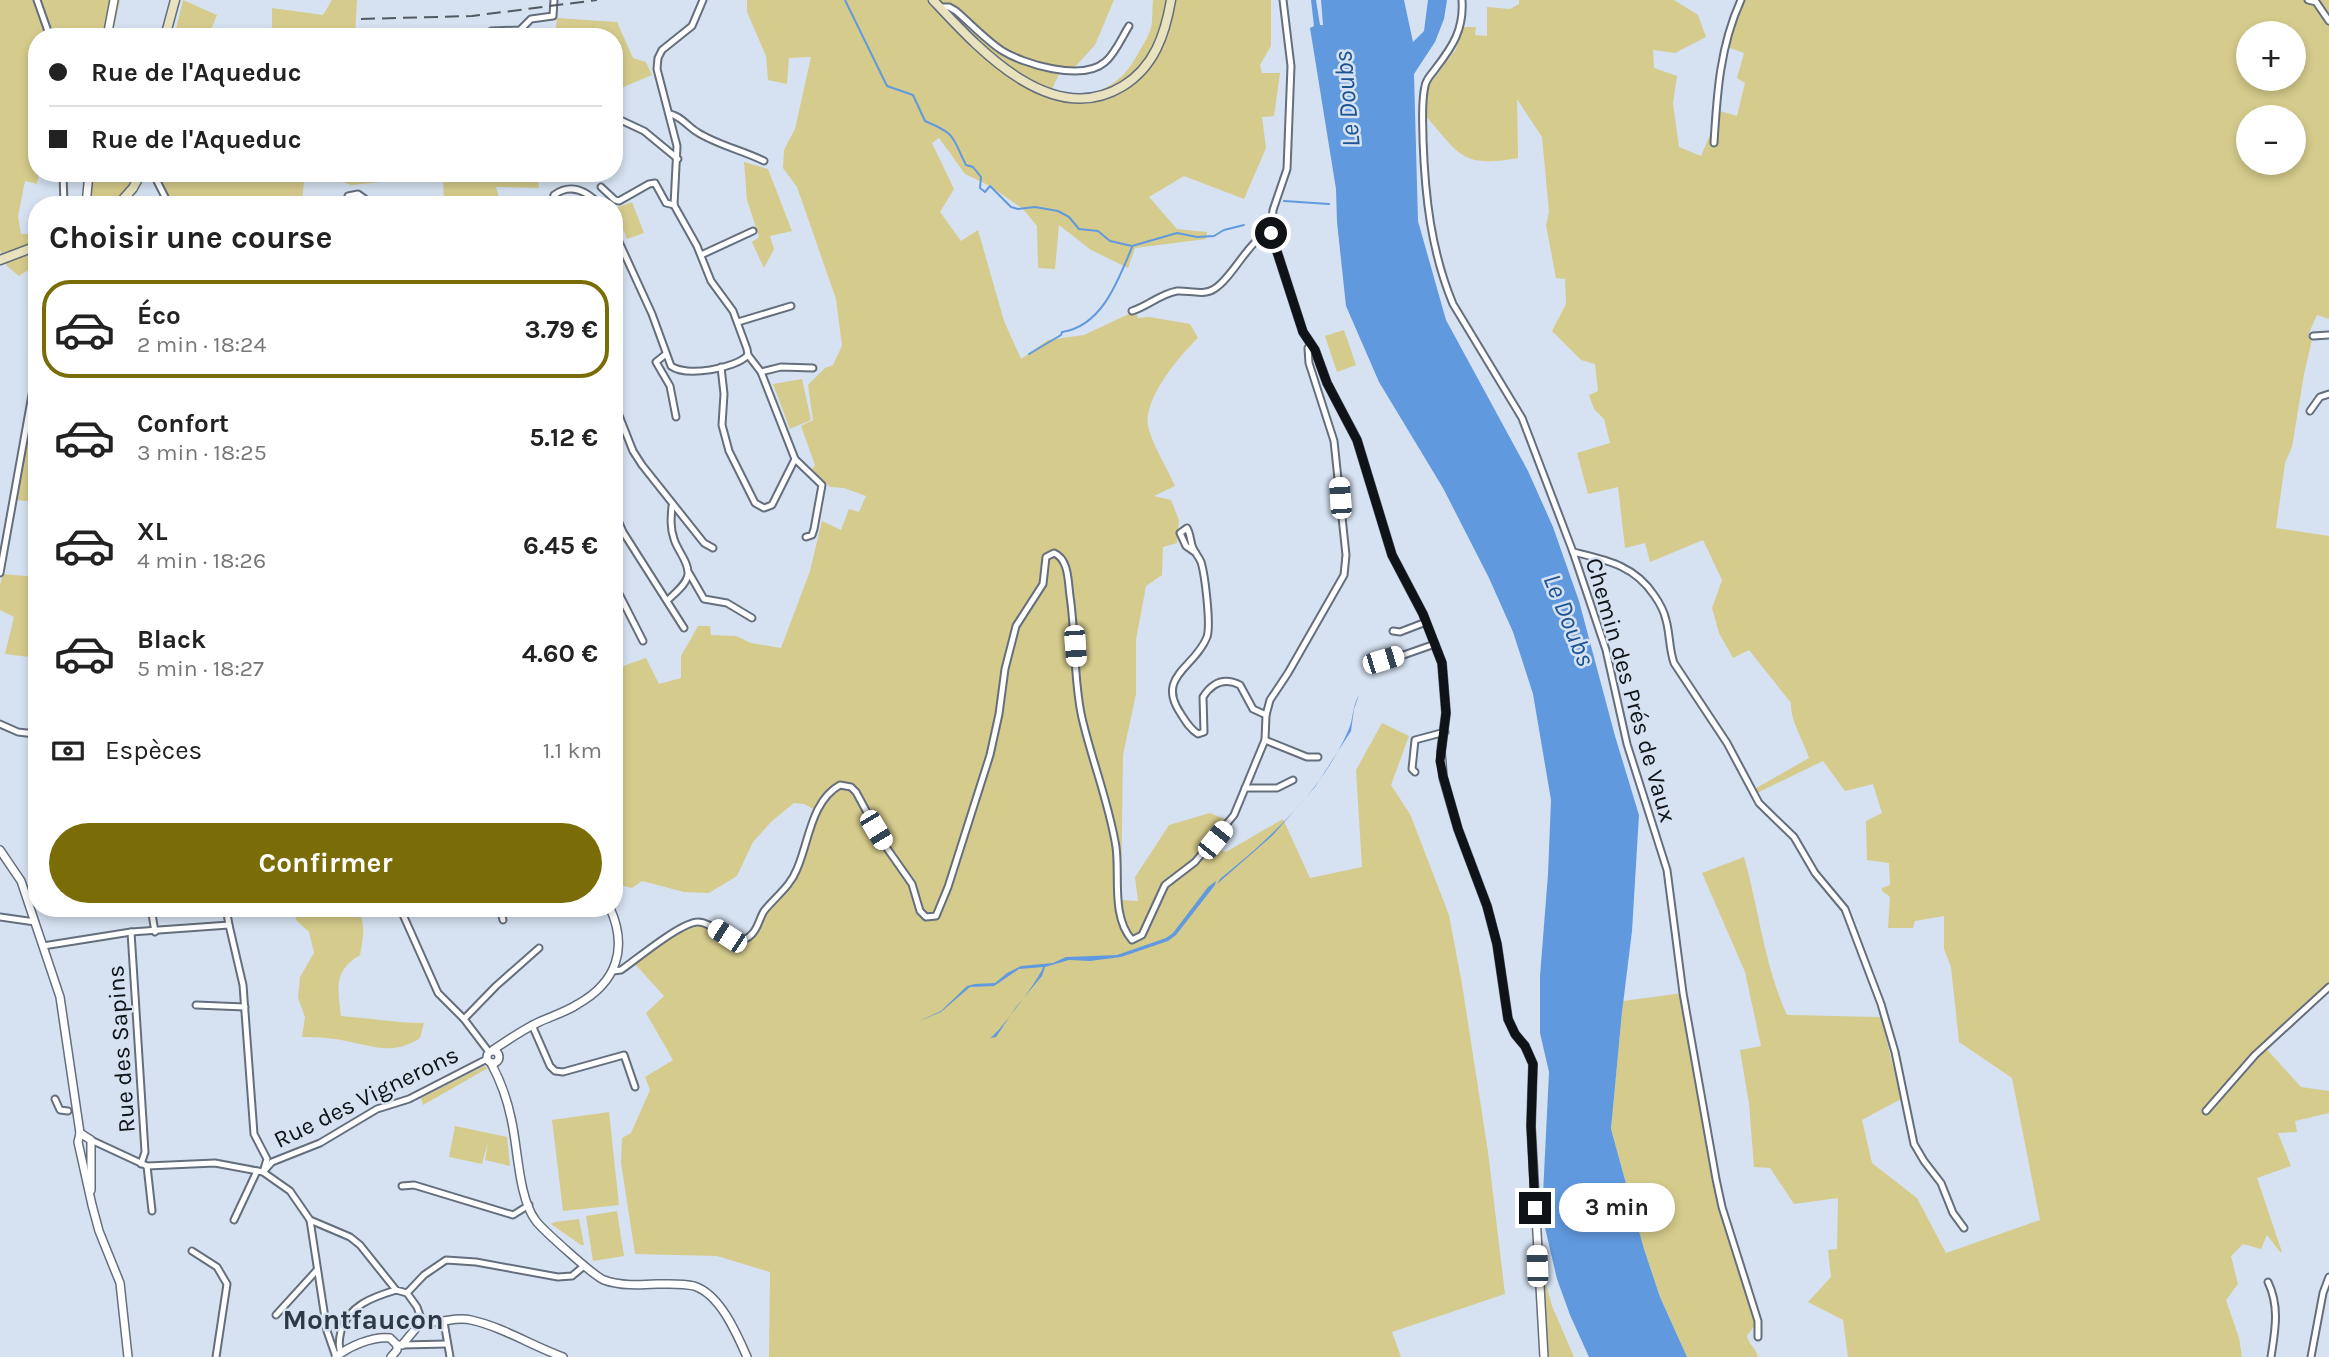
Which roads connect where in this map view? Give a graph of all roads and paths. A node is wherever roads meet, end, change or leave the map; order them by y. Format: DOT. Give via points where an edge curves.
graph roads {
  1 [pos="37,0"];
  2 [pos="114,0"];
  3 [pos="175,0"];
  4 [pos="554,0"];
  5 [pos="703,0"];
  6 [pos="933,0"];
  7 [pos="1171,0"];
  8 [pos="1283,0"];
  9 [pos="1462,0"];
  10 [pos="1741,0"];
  11 [pos="2308,0"];
  12 [pos="939,7"];
  13 [pos="2329,21"];
  14 [pos="1129,26"];
  15 [pos="47,28"];
  16 [pos="109,28"];
  17 [pos="167,28"];
  18 [pos="522,28"];
  19 [pos="670,114"];
  20 [pos="623,121"];
  21 [pos="1714,143"];
  22 [pos="678,159"];
  23 [pos="764,161"];
  24 [pos="601,187"];
  25 [pos="554,196"];
  26 [pos="589,196"];
  27 [pos="611,196"];
  28 [pos="623,199"];
  29 [pos="674,205"];
  30 [pos="753,231"];
  31 [pos="1271,233"];
  32 [pos="28,249"];
  33 [pos="623,251"];
  34 [pos="701,255"];
  35 [pos="0,260"];
  36 [pos="791,306"];
  37 [pos="1132,311"];
  38 [pos="738,322"];
  39 [pos="2329,335"];
  40 [pos="2313,336"];
  41 [pos="1311,345"];
  42 [pos="666,354"];
  43 [pos="748,355"];
  44 [pos="721,367"];
  45 [pos="813,368"];
  46 [pos="761,372"];
  47 [pos="2329,394"];
  48 [pos="2310,411"];
  49 [pos="28,417"];
  50 [pos="676,417"];
  51 [pos="623,426"];
  52 [pos="795,459"];
  53 [pos="672,504"];
  54 [pos="623,532"];
  55 [pos="806,537"];
  56 [pos="713,548"];
  57 [pos="1196,552"];
  58 [pos="1573,552"];
  59 [pos="688,570"];
  60 [pos="0,573"];
  61 [pos="668,600"];
  62 [pos="623,602"];
  63 [pos="751,618"];
  64 [pos="1426,622"];
  65 [pos="684,628"];
  66 [pos="1392,631"];
  67 [pos="643,641"];
  68 [pos="1435,645"];
  69 [pos="1376,665"];
  70 [pos="1266,715"];
  71 [pos="0,724"];
  72 [pos="1445,732"];
  73 [pos="28,733"];
  74 [pos="1265,740"];
  75 [pos="1318,757"];
  76 [pos="1415,772"];
  77 [pos="1293,780"];
  78 [pos="1245,789"];
  79 [pos="0,850"];
  80 [pos="28,902"];
  81 [pos="0,917"];
  82 [pos="33,917"];
  83 [pos="153,917"];
  84 [pos="228,917"];
  85 [pos="404,917"];
  86 [pos="502,917"];
  87 [pos="614,917"];
  88 [pos="503,920"];
  89 [pos="35,922"];
  90 [pos="229,925"];
  91 [pos="131,932"];
  92 [pos="155,932"];
  93 [pos="43,946"];
  94 [pos="539,948"];
  95 [pos="613,971"];
  96 [pos="2329,987"];
  97 [pos="196,1005"];
  98 [pos="246,1007"];
  99 [pos="464,1018"];
  100 [pos="532,1025"];
  101 [pos="493,1056"];
  102 [pos="635,1087"];
  103 [pos="55,1099"];
  104 [pos="68,1111"];
  105 [pos="2206,1111"];
  106 [pos="80,1133"];
  107 [pos="91,1140"];
  108 [pos="144,1165"];
  109 [pos="260,1171"];
  110 [pos="402,1186"];
  111 [pos="92,1205"];
  112 [pos="529,1205"];
  113 [pos="152,1212"];
  114 [pos="234,1220"];
  115 [pos="310,1220"];
  116 [pos="1964,1228"];
  117 [pos="192,1251"];
  118 [pos="584,1266"];
  119 [pos="317,1270"];
  120 [pos="2329,1277"];
  121 [pos="2268,1282"];
  122 [pos="396,1290"];
  123 [pos="407,1293"];
  124 [pos="276,1315"];
  125 [pos="422,1321"];
  126 [pos="444,1322"];
  127 [pos="1758,1337"];
  128 [pos="447,1344"];
  129 [pos="399,1345"];
  130 [pos="338,1355"];
  131 [pos="128,1357"];
  132 [pos="216,1357"];
  133 [pos="391,1357"];
  134 [pos="450,1357"];
  135 [pos="563,1357"];
  136 [pos="747,1357"];
  137 [pos="1544,1357"];
  138 [pos="2272,1357"];
  139 [pos="2311,1357"];
  1 -- 15 [label="street"];
  2 -- 16 [label="street"];
  3 -- 17 [label="main road"];
  4 -- 18 [label="street" via="554,16 531,19"];
  5 -- 19 [label="street" via="692,26 658,58 658,78"];
  6 -- 12 [label="main road"];
  7 -- 12 [label="main road" via="1162,40 1146,66 1112,92 1087,99 1043,91 1002,66"];
  8 -- 31 [label="street" via="1291,66 1287,169 1273,210"];
  9 -- 58 [label="street, Chemin des Prés de Vaux" via="1456,40 1425,85 1424,184 1431,228 1453,304 1522,418"];
  10 -- 21 [label="street" via="1724,47"];
  11 -- 13 [label="street" via="2316,2"];
  12 -- 14 [label="street" via="956,10 1001,50 1027,62 1071,71 1107,61"];
  19 -- 22 [label="street"];
  19 -- 23 [label="street" via="700,134"];
  20 -- 22 [label="street" via="644,131"];
  22 -- 29 [label="street"];
  24 -- 27 [label="street"];
  25 -- 26 [label="street" via="571,188"];
  28 -- 29 [label="street" via="655,183 666,203"];
  29 -- 34 [label="street"];
  30 -- 34 [label="street"];
  31 -- 37 [label="street" via="1252,245 1213,290 1167,294"];
  31 -- 41 [label="street"];
  32 -- 35 [label="main road"];
  33 -- 42 [label="street"];
  34 -- 38 [label="street" via="710,280"];
  36 -- 38 [label="street"];
  38 -- 43 [label="street"];
  39 -- 40 [label="street"];
  41 -- 64 [label="street" via="1357,440 1392,555"];
  41 -- 70 [label="street" via="1309,363 1334,441 1346,566 1341,584 1270,700"];
  42 -- 44 [label="street" via="677,370"];
  42 -- 50 [label="street" via="656,362 670,386"];
  43 -- 44 [label="street"];
  43 -- 46 [label="street"];
  44 -- 52 [label="street" via="722,425 755,503 764,508 772,505"];
  45 -- 46 [label="street"];
  46 -- 52 [label="street"];
  47 -- 48 [label="street" via="2320,397"];
  49 -- 60 [label="street"];
  51 -- 53 [label="street" via="633,451"];
  52 -- 55 [label="street" via="822,485 814,529"];
  53 -- 56 [label="street"];
  53 -- 59 [label="street" via="671,528"];
  54 -- 61 [label="street"];
  57 -- 70 [label="street" via="1203,572 1209,629 1175,679 1171,689 1175,705 1192,730 1204,732 1203,697 1225,680 1240,685 1253,709"];
  58 -- 116 [label="street" via="1625,567 1653,594 1666,618 1674,663 1727,743 1759,803 1794,837 1815,873 1840,902 1869,968 1895,1052 1914,1144"];
  58 -- 127 [label="street, Chemin des Prés de Vaux" via="1606,650 1627,744 1667,870 1683,993 1721,1208 1758,1321"];
  59 -- 61 [label="street" via="685,582"];
  59 -- 63 [label="street" via="704,599 727,603"];
  61 -- 65 [label="street"];
  62 -- 67 [label="street"];
  64 -- 66 [label="street"];
  64 -- 68 [label="street"];
  68 -- 69 [label="street"];
  68 -- 72 [label="street" via="1444,673"];
  70 -- 74 [label="street"];
  71 -- 73 [label="street"];
  72 -- 76 [label="street" via="1415,740"];
  72 -- 137 [label="street" via="1440,761 1443,776 1487,906 1508,1019 1533,1064 1531,1126"];
  74 -- 75 [label="street"];
  74 -- 78 [label="street"];
  77 -- 78 [label="street" via="1277,788"];
  78 -- 95 [label="street" via="1228,824 1195,862 1165,885 1142,935 1132,940 1119,910 1116,845 1081,715 1067,575 1059,554 1050,554 1043,584 1016,626 990,755 936,916 926,917 920,911 912,884 884,845 856,792 840,785 824,800 813,820 791,882 765,910 749,937 738,940 705,923 693,923"];
  79 -- 80 [label="street" via="21,881"];
  81 -- 89 [label="street"];
  82 -- 89 [label="street"];
  83 -- 92 [label="street"];
  84 -- 90 [label="street"];
  85 -- 99 [label="street" via="438,993"];
  86 -- 88 [label="street"];
  87 -- 95 [label="street" via="620,940"];
  89 -- 93 [label="street"];
  90 -- 92 [label="street"];
  90 -- 98 [label="street"];
  91 -- 92 [label="street"];
  91 -- 93 [label="street"];
  91 -- 108 [label="street, Rue des Sapins"];
  93 -- 106 [label="street" via="60,997"];
  94 -- 99 [label="street"];
  95 -- 100 [label="street" via="579,1004"];
  96 -- 105 [label="street" via="2255,1055"];
  97 -- 98 [label="street"];
  98 -- 109 [label="street" via="254,1135 267,1159"];
  99 -- 101 [label="street"];
  100 -- 101 [label="street"];
  100 -- 102 [label="street" via="555,1071 624,1055"];
  101 -- 109 [label="street, Rue des Vignerons" via="409,1099 377,1109"];
  101 -- 112 [label="street" via="512,1118"];
  103 -- 104 [label="street" via="60,1110"];
  106 -- 107 [label="street"];
  106 -- 111 [label="street"];
  107 -- 108 [label="street"];
  107 -- 111 [label="street"];
  108 -- 109 [label="street" via="215,1163"];
  108 -- 113 [label="street, Rue des Sapins"];
  109 -- 114 [label="street"];
  109 -- 115 [label="street" via="290,1191"];
  110 -- 112 [label="street" via="414,1185 513,1214"];
  111 -- 131 [label="street" via="120,1283"];
  112 -- 118 [label="street" via="537,1222"];
  115 -- 119 [label="street"];
  115 -- 122 [label="street" via="360,1245"];
  117 -- 132 [label="street" via="217,1267 227,1284"];
  118 -- 123 [label="street" via="566,1278 446,1260"];
  118 -- 136 [label="street" via="604,1280 704,1290 722,1311"];
  119 -- 124 [label="street"];
  119 -- 130 [label="street" via="327,1331"];
  120 -- 139 [label="street"];
  121 -- 138 [label="street" via="2275,1301"];
  122 -- 123 [label="street"];
  122 -- 130 [label="street" via="374,1297 345,1320"];
  123 -- 125 [label="street"];
  125 -- 126 [label="street"];
  125 -- 129 [label="street"];
  126 -- 128 [label="street"];
  126 -- 135 [label="street" via="469,1319"];
  128 -- 129 [label="street"];
  128 -- 134 [label="street"];
  129 -- 130 [label="street" via="390,1338 379,1338"];
  129 -- 133 [label="street"];
}
